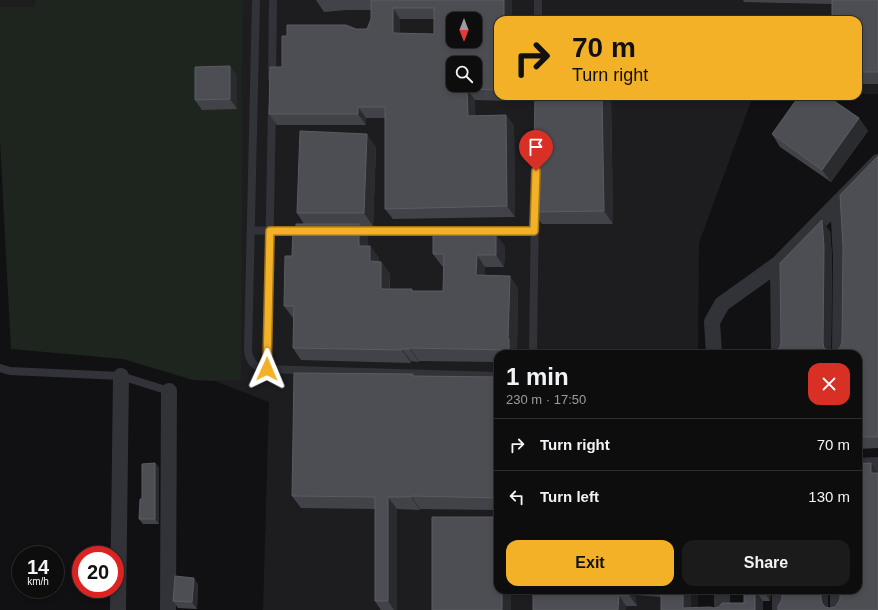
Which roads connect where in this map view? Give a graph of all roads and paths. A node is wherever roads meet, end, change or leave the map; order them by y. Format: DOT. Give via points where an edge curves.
graph roads {
  1 [pos="256,0"];
  2 [pos="273,0"];
  3 [pos="538,0"];
  4 [pos="538,16"];
  5 [pos="272,88"];
  6 [pos="272,103"];
  7 [pos="878,162"];
  8 [pos="535,191"];
  9 [pos="838,203"];
  10 [pos="251,230"];
  11 [pos="270,231"];
  12 [pos="309,231"];
  13 [pos="348,231"];
  14 [pos="534,231"];
  15 [pos="778,264"];
  16 [pos="532,350"];
  17 [pos="714,350"];
  18 [pos="779,350"];
  19 [pos="840,350"];
  20 [pos="0,368"];
  21 [pos="267,369"];
  22 [pos="121,376"];
  23 [pos="494,376"];
  24 [pos="169,392"];
  25 [pos="878,465"];
  26 [pos="862,466"];
  27 [pos="722,594"];
  28 [pos="780,594"];
  29 [pos="838,594"];
  30 [pos="118,610"];
  31 [pos="168,610"];
  32 [pos="722,610"];
  33 [pos="780,610"];
  34 [pos="838,610"];
  1 -- 10 [label="lane"];
  2 -- 5 [label="lane"];
  3 -- 4 [label="lane"];
  6 -- 11 [label="lane"];
  7 -- 9 [label="street"];
  8 -- 14 [label="lane"];
  9 -- 15 [label="street"];
  9 -- 19 [label="street" via="841,257"];
  10 -- 11 [label="lane"];
  10 -- 21 [label="lane" via="249,356 258,367"];
  11 -- 12 [label="lane"];
  11 -- 21 [label="lane"];
  13 -- 14 [label="lane"];
  14 -- 16 [label="lane"];
  15 -- 17 [label="street" via="722,304 712,322"];
  15 -- 18 [label="street"];
  20 -- 22 [label="lane" via="10,371"];
  21 -- 23 [label="lane"];
  22 -- 24 [label="lane"];
  22 -- 30 [label="street"];
  24 -- 31 [label="street"];
  25 -- 26 [label="street"];
  27 -- 32 [label="street"];
  28 -- 33 [label="street"];
  29 -- 34 [label="street"];
}
